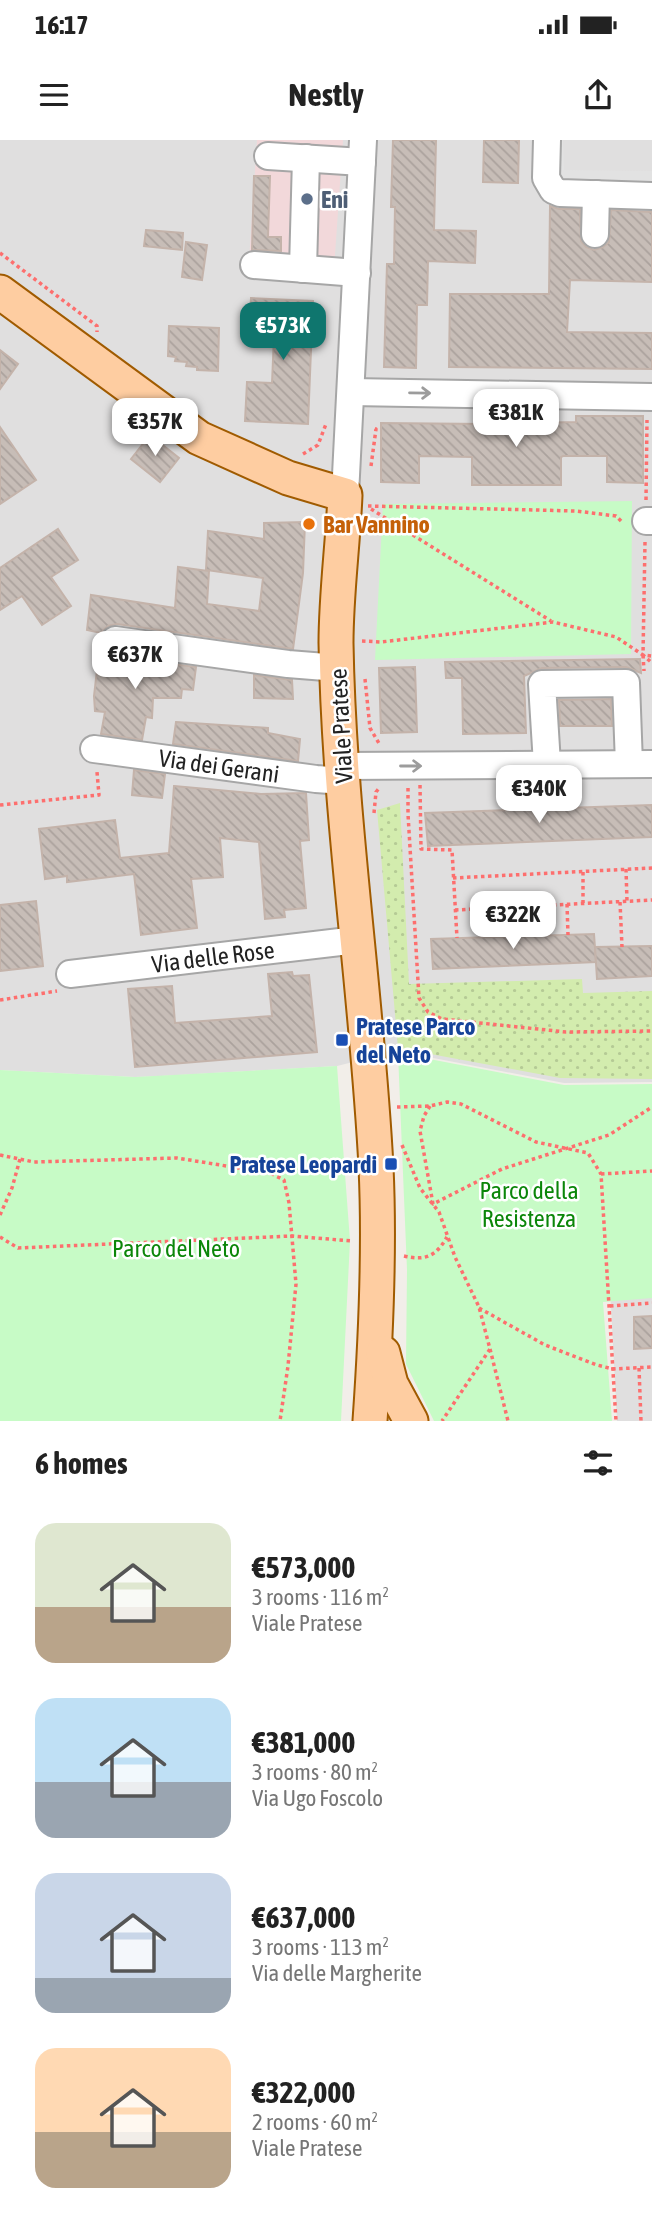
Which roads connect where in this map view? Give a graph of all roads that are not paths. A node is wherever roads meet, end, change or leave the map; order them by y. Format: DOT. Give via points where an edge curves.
graph roads {
  1 [pos="547,140"];
  2 [pos="363,151"];
  3 [pos="268,156"];
  4 [pos="306,158"];
  5 [pos="596,194"];
  6 [pos="652,196"];
  7 [pos="595,234"];
  8 [pos="254,265"];
  9 [pos="303,269"];
  10 [pos="0,270"];
  11 [pos="357,273"];
  12 [pos="0,292"];
  13 [pos="351,392"];
  14 [pos="652,397"];
  15 [pos="246,460"];
  16 [pos="359,506"];
  17 [pos="115,640"];
  18 [pos="355,666"];
  19 [pos="94,748"];
  20 [pos="640,764"];
  21 [pos="547,765"];
  22 [pos="343,774"];
  23 [pos="357,940"];
  24 [pos="70,974"];
  25 [pos="377,1311"];
  26 [pos="370,1421"];
  27 [pos="411,1421"];
  1 -- 5 [label="street" via="546,178 553,190"];
  2 -- 4 [label="street"];
  2 -- 11 [label="street, Viale Pratese"];
  3 -- 4 [label="street"];
  4 -- 9 [label="street"];
  5 -- 6 [label="street"];
  5 -- 7 [label="street"];
  8 -- 9 [label="street"];
  9 -- 11 [label="street"];
  10 -- 15 [label="main road" via="224,438"];
  11 -- 13 [label="street, Viale Pratese"];
  12 -- 15 [label="main road" via="199,438"];
  13 -- 14 [label="street, one-way"];
  13 -- 16 [label="street, Viale Pratese"];
  15 -- 16 [label="main road"];
  16 -- 18 [label="main road, Viale Pratese" via="336,615"];
  17 -- 18 [label="street" via="288,664"];
  18 -- 22 [label="main road, Viale Pratese"];
  19 -- 22 [label="street, Via dei Gerani"];
  20 -- 21 [label="street, Via dei Gerani"];
  20 -- 21 [label="street" via="625,683 542,684"];
  22 -- 21 [label="street, Via dei Gerani, one-way"];
  22 -- 23 [label="main road, Viale Pratese"];
  23 -- 24 [label="street, Via delle Rose"];
  23 -- 25 [label="main road, Viale Pratese" via="376,1165"];
  25 -- 26 [label="main road, Viale Pratese"];
  25 -- 27 [label="main road, Viale Pratese" via="386,1369"];
}
